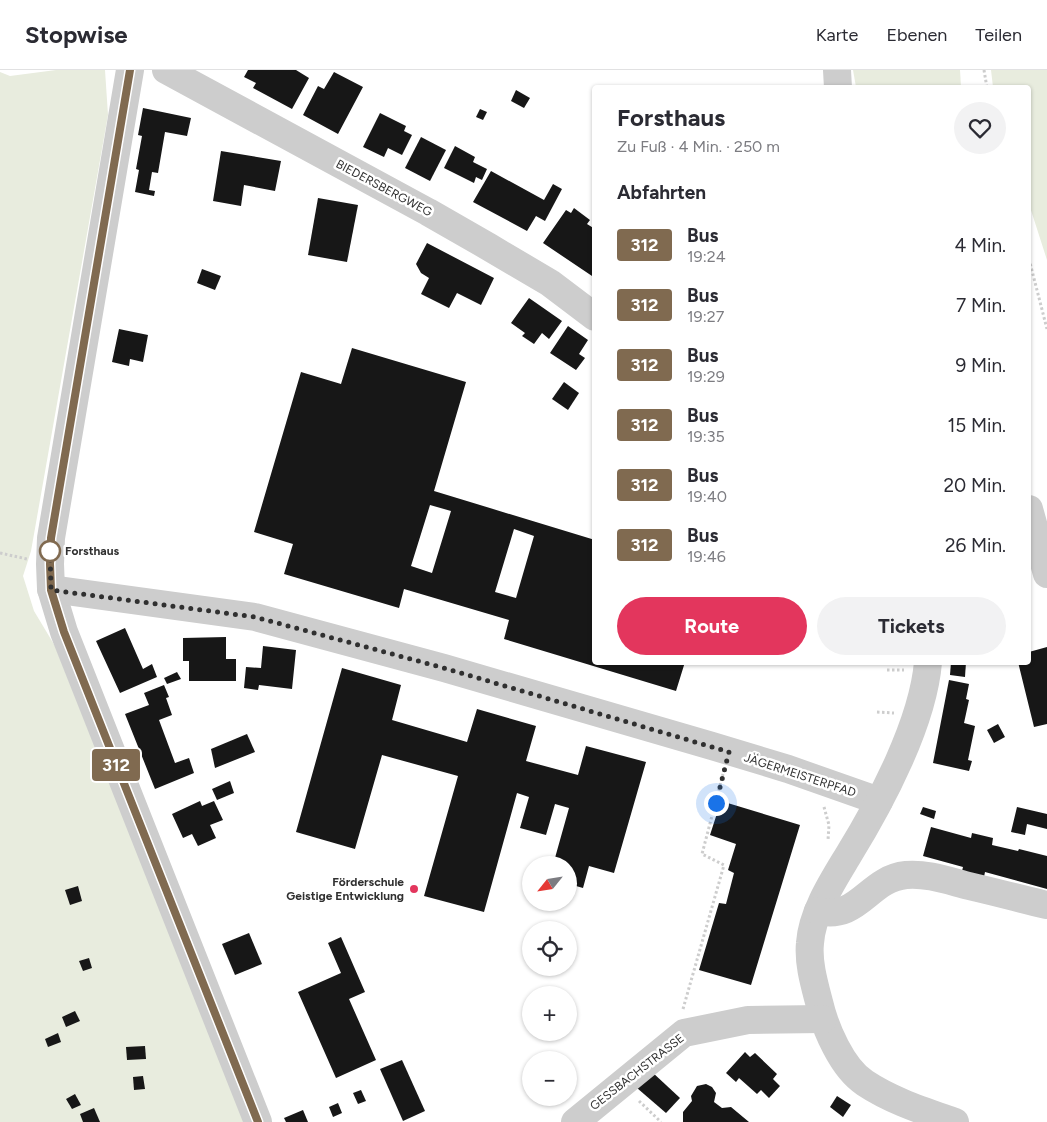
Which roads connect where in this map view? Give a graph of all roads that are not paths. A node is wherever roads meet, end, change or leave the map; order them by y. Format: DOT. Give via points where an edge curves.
graph roads {
  1 [pos="130,70"];
  2 [pos="166,70"];
  3 [pos="837,70"];
  4 [pos="838,85"];
  5 [pos="592,314"];
  6 [pos="1031,516"];
  7 [pos="1047,574"];
  8 [pos="51,590"];
  9 [pos="927,665"];
  10 [pos="879,801"];
  11 [pos="1047,905"];
  12 [pos="818,911"];
  13 [pos="822,1019"];
  14 [pos="258,1122"];
  15 [pos="574,1122"];
  16 [pos="954,1122"];
  1 -- 8 [label="street" via="51,538"];
  2 -- 5 [label="street, BIEDERSBERGWEG" via="454,227 550,283"];
  3 -- 4 [label="street"];
  6 -- 7 [label="street"];
  8 -- 10 [label="street, JÄGERMEISTERPFAD" via="255,617 444,668 729,752"];
  8 -- 14 [label="street" via="64,632"];
  9 -- 10 [label="street" via="917,715"];
  10 -- 12 [label="street"];
  11 -- 12 [label="street" via="930,876 905,875 887,880 852,907 840,912 828,914"];
  12 -- 13 [label="street" via="810,942 812,973"];
  13 -- 15 [label="street, GESSBACHSTRASSE" via="748,1020 684,1033"];
  13 -- 16 [label="street" via="841,1057 863,1082 897,1100"];
}
